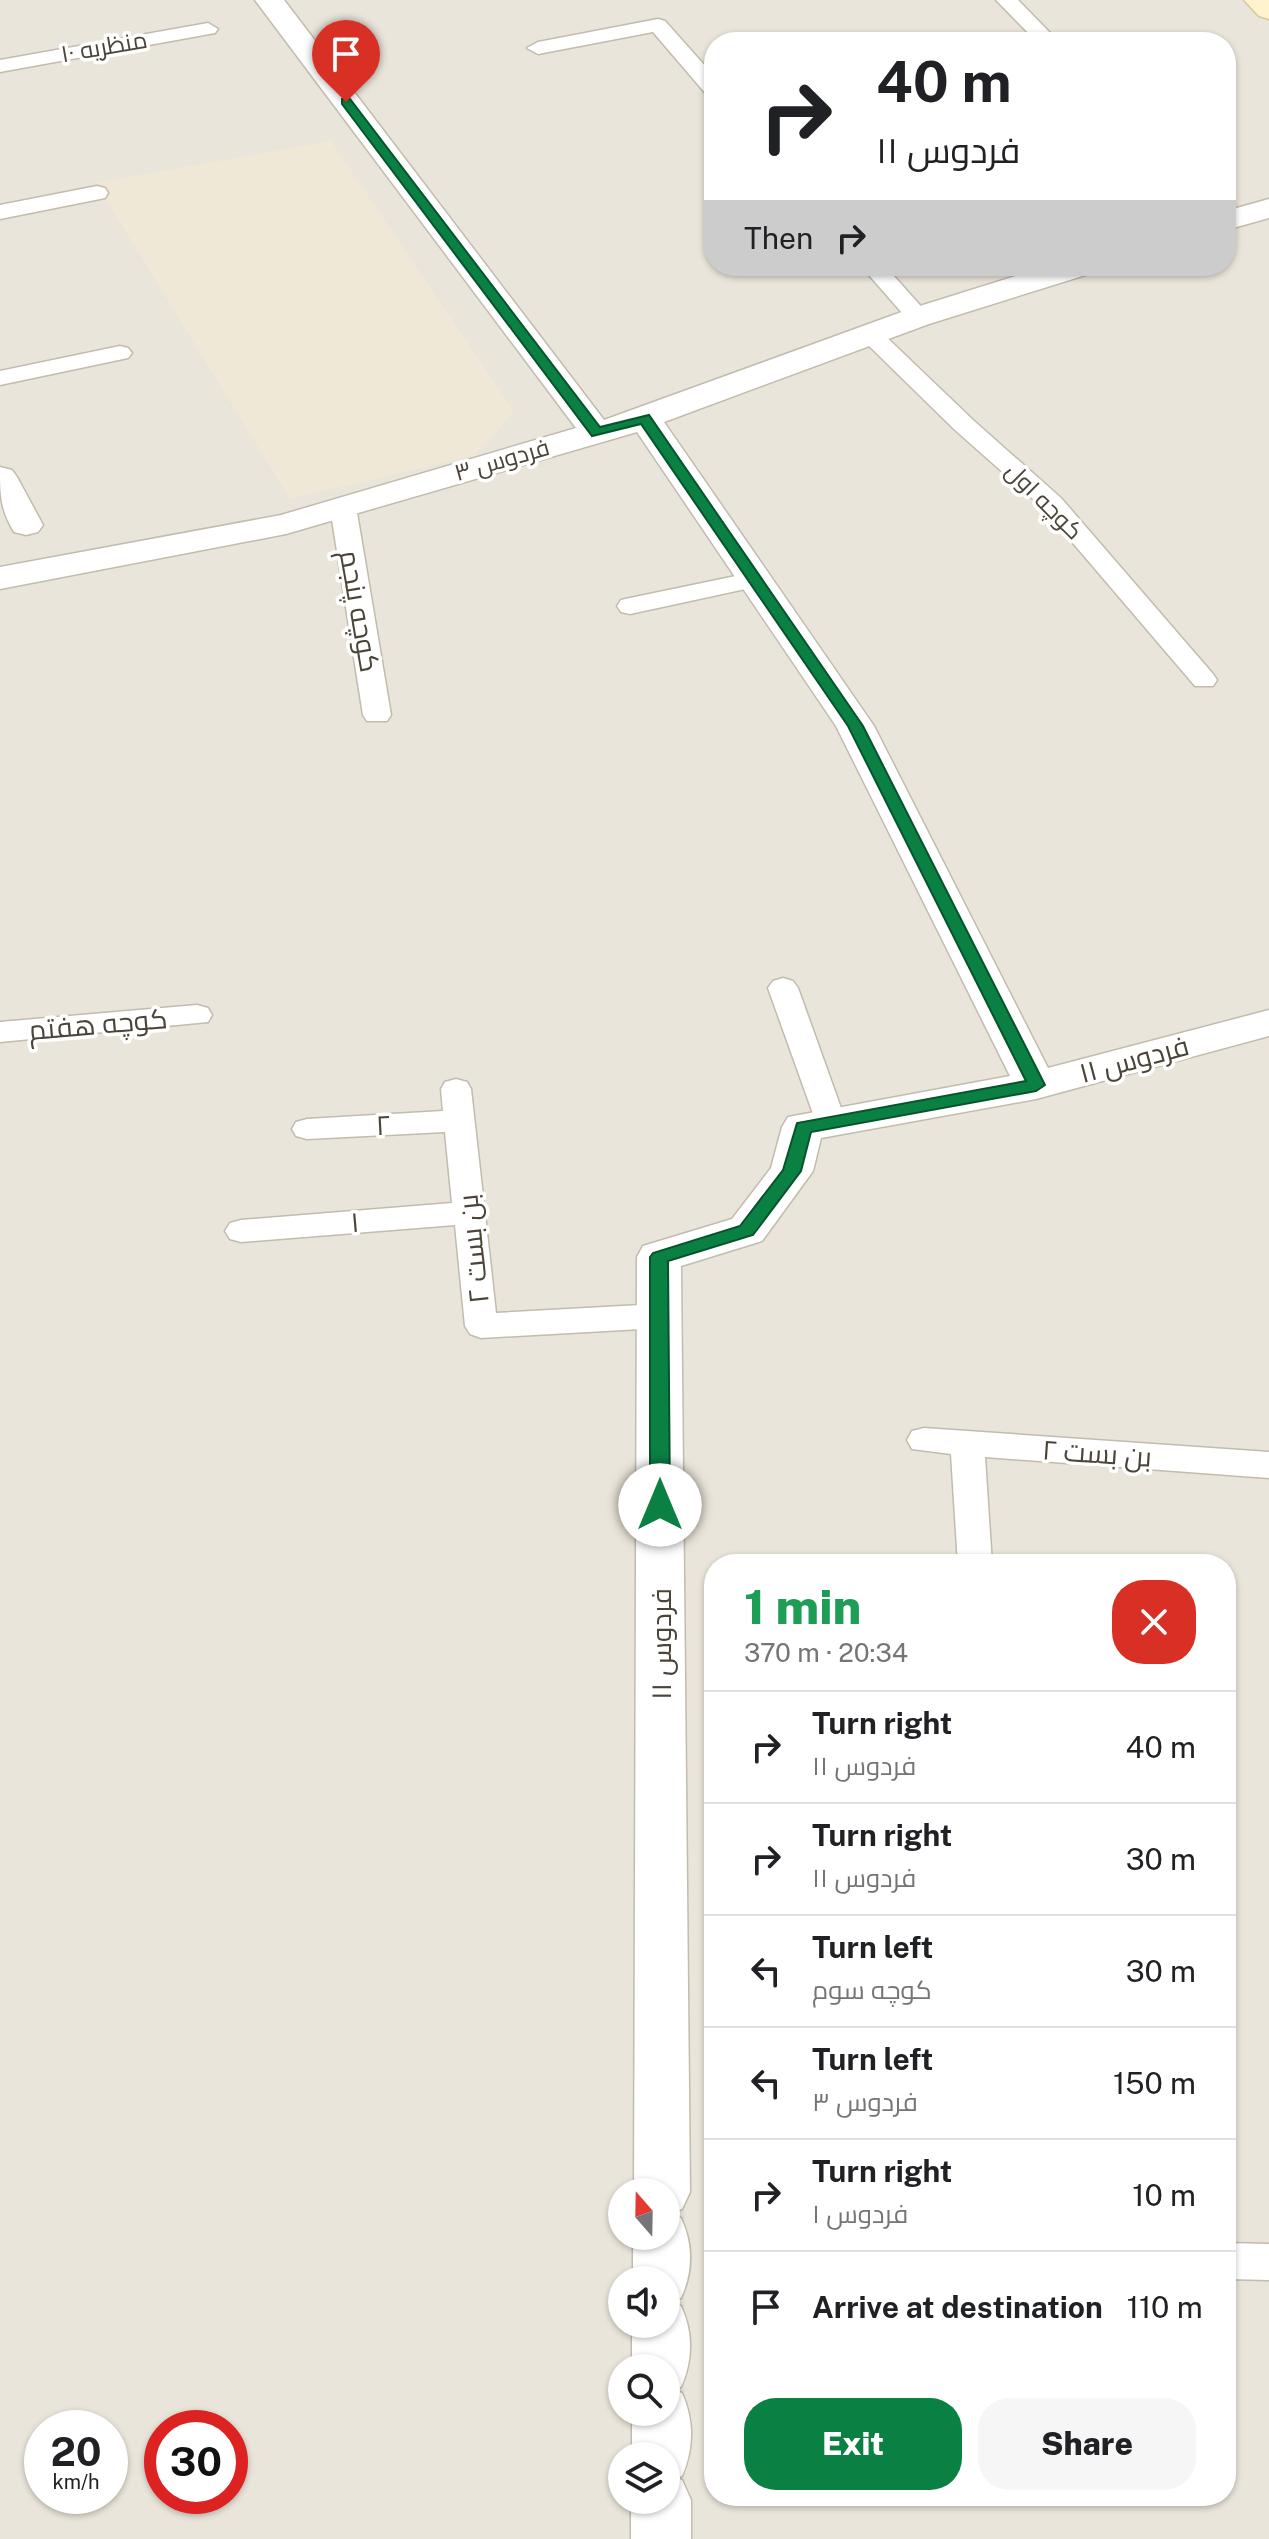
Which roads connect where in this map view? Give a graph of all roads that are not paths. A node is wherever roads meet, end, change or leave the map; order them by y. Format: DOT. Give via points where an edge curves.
graph roads {
  1 [pos="269,0"];
  2 [pos="1006,0"];
  3 [pos="1258,0"];
  4 [pos="1269,10"];
  5 [pos="208,29"];
  6 [pos="1039,32"];
  7 [pos="538,48"];
  8 [pos="0,66"];
  9 [pos="704,78"];
  10 [pos="97,193"];
  11 [pos="1269,208"];
  12 [pos="0,212"];
  13 [pos="1236,217"];
  14 [pos="881,276"];
  15 [pos="1049,276"];
  16 [pos="918,317"];
  17 [pos="871,335"];
  18 [pos="120,353"];
  19 [pos="0,378"];
  20 [pos="644,418"];
  21 [pos="597,433"];
  22 [pos="0,477"];
  23 [pos="343,507"];
  24 [pos="26,525"];
  25 [pos="0,578"];
  26 [pos="755,580"];
  27 [pos="630,606"];
  28 [pos="1204,680"];
  29 [pos="377,715"];
  30 [pos="783,988"];
  31 [pos="197,1015"];
  32 [pos="1269,1023"];
  33 [pos="0,1032"];
  34 [pos="1036,1085"];
  35 [pos="457,1105"];
  36 [pos="831,1122"];
  37 [pos="307,1129"];
  38 [pos="469,1213"];
  39 [pos="241,1231"];
  40 [pos="659,1316"];
  41 [pos="924,1440"];
  42 [pos="967,1443"];
  43 [pos="1269,1465"];
  44 [pos="974,1554"];
  45 [pos="662,2178"];
  46 [pos="1236,2261"];
  47 [pos="1269,2262"];
  48 [pos="661,2514"];
  49 [pos="661,2539"];
  1 -- 21 [label="street"];
  2 -- 6 [label="lane"];
  3 -- 4 [label="main road"];
  5 -- 8 [label="lane, منظریه ۱۰"];
  7 -- 9 [label="lane" via="658,25"];
  10 -- 12 [label="lane"];
  11 -- 13 [label="street"];
  14 -- 16 [label="lane"];
  15 -- 16 [label="street, فردوس ۳"];
  16 -- 17 [label="street, فردوس ۳"];
  17 -- 20 [label="street, فردوس ۳"];
  17 -- 28 [label="lane, کوچه اول" via="1052,503"];
  18 -- 19 [label="lane"];
  20 -- 21 [label="street, فردوس ۳"];
  20 -- 26 [label="street"];
  21 -- 23 [label="street, فردوس ۳"];
  22 -- 24 [label="street"];
  23 -- 25 [label="street, فردوس ۳" via="286,524"];
  23 -- 29 [label="lane, کوچه پنجم"];
  26 -- 27 [label="lane"];
  26 -- 34 [label="street" via="855,726"];
  30 -- 36 [label="lane"];
  31 -- 33 [label="lane, کوچه هفتم"];
  32 -- 34 [label="street, فردوس ۱۱"];
  34 -- 36 [label="street, فردوس ۱۱"];
  35 -- 37 [label="lane, ۲"];
  35 -- 38 [label="lane, بن بست ۲"];
  36 -- 40 [label="street, فردوس ۱۱" via="803,1127 792,1171 747,1230 659,1257"];
  38 -- 39 [label="lane, ۱"];
  38 -- 40 [label="lane, بن بست ۲" via="481,1326"];
  40 -- 45 [label="street, فردوس ۱۱"];
  41 -- 42 [label="lane, بن بست ۲"];
  42 -- 43 [label="lane, بن بست ۲"];
  42 -- 44 [label="lane"];
  46 -- 47 [label="lane"];
  48 -- 49 [label="street"];
}
